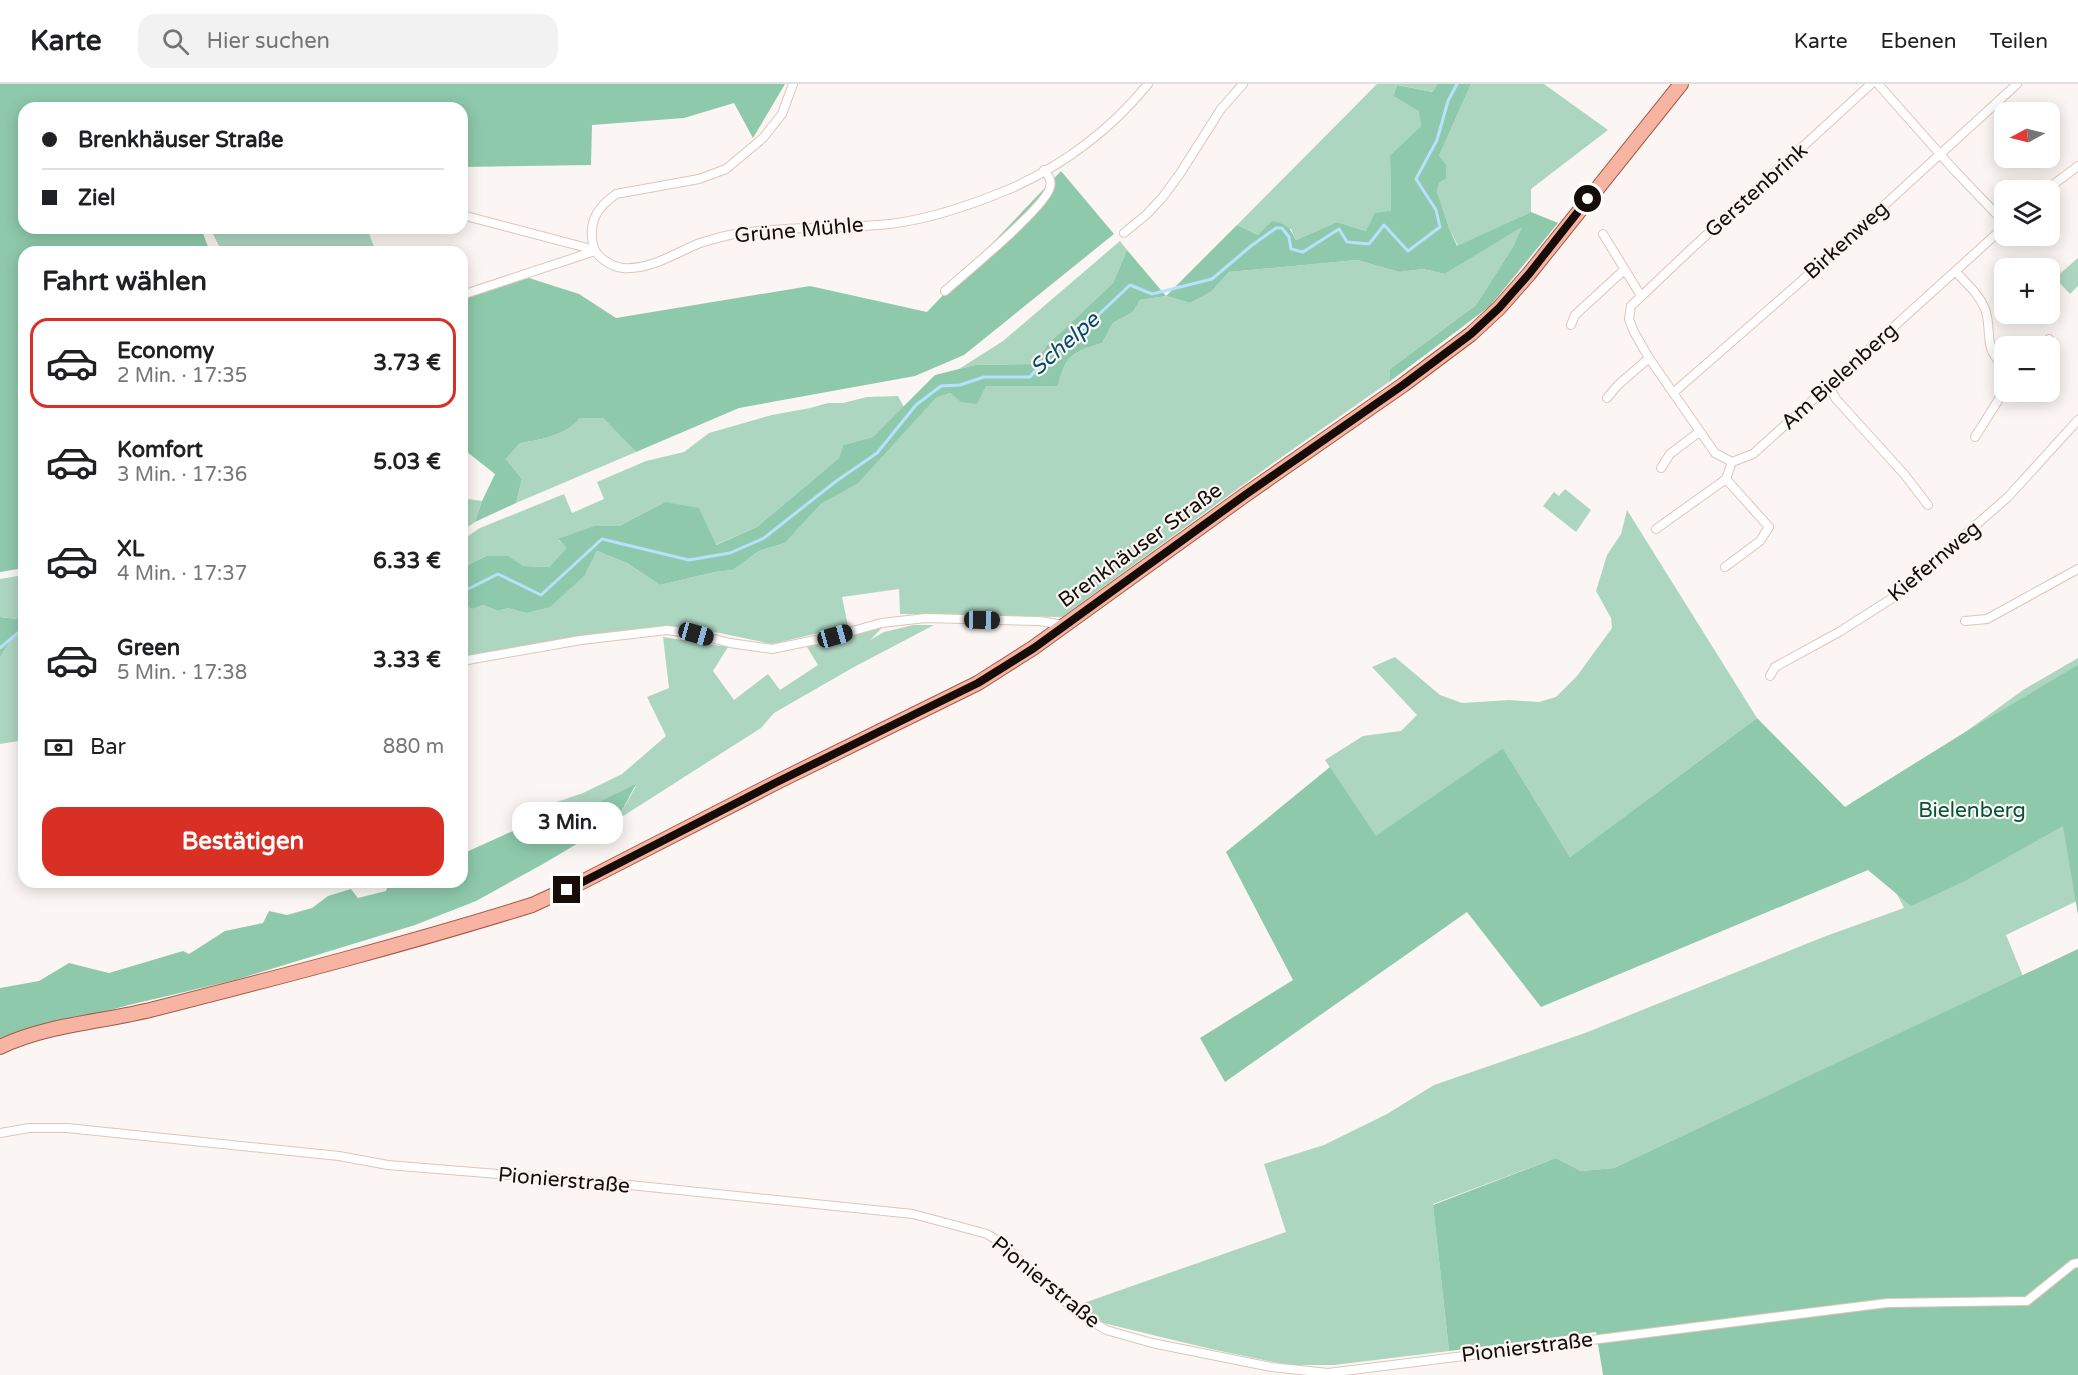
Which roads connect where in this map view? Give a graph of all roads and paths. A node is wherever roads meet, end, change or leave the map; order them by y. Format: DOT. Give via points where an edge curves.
graph roads {
  1 [pos="793,84"];
  2 [pos="1148,84"];
  3 [pos="1243,84"];
  4 [pos="1681,84"];
  5 [pos="1871,84"];
  6 [pos="1878,84"];
  7 [pos="2017,84"];
  8 [pos="1941,154"];
  9 [pos="2078,166"];
  10 [pos="1044,170"];
  11 [pos="2059,180"];
  12 [pos="1994,211"];
  13 [pos="468,217"];
  14 [pos="1124,233"];
  15 [pos="1603,234"];
  16 [pos="1994,236"];
  17 [pos="595,250"];
  18 [pos="1624,270"];
  19 [pos="1956,272"];
  20 [pos="945,291"];
  21 [pos="468,293"];
  22 [pos="1641,296"];
  23 [pos="1571,325"];
  24 [pos="1994,355"];
  25 [pos="1649,358"];
  26 [pos="1828,385"];
  27 [pos="1673,393"];
  28 [pos="1607,398"];
  29 [pos="1997,402"];
  30 [pos="2078,420"];
  31 [pos="1699,432"];
  32 [pos="1975,437"];
  33 [pos="1732,462"];
  34 [pos="1661,468"];
  35 [pos="1726,479"];
  36 [pos="1928,505"];
  37 [pos="1656,529"];
  38 [pos="1725,567"];
  39 [pos="2078,569"];
  40 [pos="1965,621"];
  41 [pos="1065,625"];
  42 [pos="468,660"];
  43 [pos="1770,676"];
  44 [pos="0,1047"];
  45 [pos="0,1133"];
  46 [pos="2078,1263"];
  1 -- 17 [label="street" via="782,114 763,138 726,169 699,179 616,194 608,200 590,229"];
  2 -- 10 [label="street, Grüne Mühle" via="1113,124"];
  3 -- 14 [label="street" via="1221,109 1162,198"];
  4 -- 41 [label="main road, Brenkhäuser Straße" via="1529,274 1471,334"];
  5 -- 22 [label="street, Gerstenbrink"];
  6 -- 8 [label="street"];
  7 -- 8 [label="street, Birkenweg"];
  8 -- 12 [label="street"];
  8 -- 27 [label="street, Birkenweg"];
  9 -- 11 [label="street"];
  10 -- 17 [label="street, Grüne Mühle" via="967,205 904,222 740,233 645,266 621,268 606,262"];
  10 -- 20 [label="street" via="1050,187 1045,198"];
  13 -- 17 [label="street"];
  15 -- 18 [label="street"];
  16 -- 19 [label="street, Am Bielenberg"];
  17 -- 21 [label="street"];
  18 -- 22 [label="street"];
  18 -- 23 [label="street" via="1575,315"];
  19 -- 24 [label="street" via="1978,295 1986,312"];
  19 -- 26 [label="street, Am Bielenberg"];
  22 -- 25 [label="street, Gerstenbrink" via="1631,306 1629,319"];
  25 -- 27 [label="street, Gerstenbrink"];
  25 -- 28 [label="street"];
  26 -- 33 [label="street, Am Bielenberg" via="1753,454"];
  26 -- 36 [label="street"];
  27 -- 31 [label="street, Gerstenbrink"];
  29 -- 32 [label="street"];
  30 -- 43 [label="street, Kiefernweg" via="2008,497 1891,599 1775,667"];
  31 -- 33 [label="street, Gerstenbrink" via="1715,453"];
  31 -- 34 [label="street" via="1670,454"];
  33 -- 35 [label="street"];
  35 -- 37 [label="street"];
  35 -- 38 [label="street" via="1769,528 1760,541"];
  39 -- 40 [label="street" via="1987,619"];
  41 -- 42 [label="street, Brenkhäuser Straße" via="926,618 881,623 772,649 667,630"];
  41 -- 44 [label="main road" via="978,683 532,905 218,993 19,1037"];
  45 -- 46 [label="street, Pionierstraße" via="67,1128 339,1156 388,1165 913,1214 987,1234 1078,1314 1106,1330 1200,1353 1318,1372 1887,1303 2027,1300"];
}
